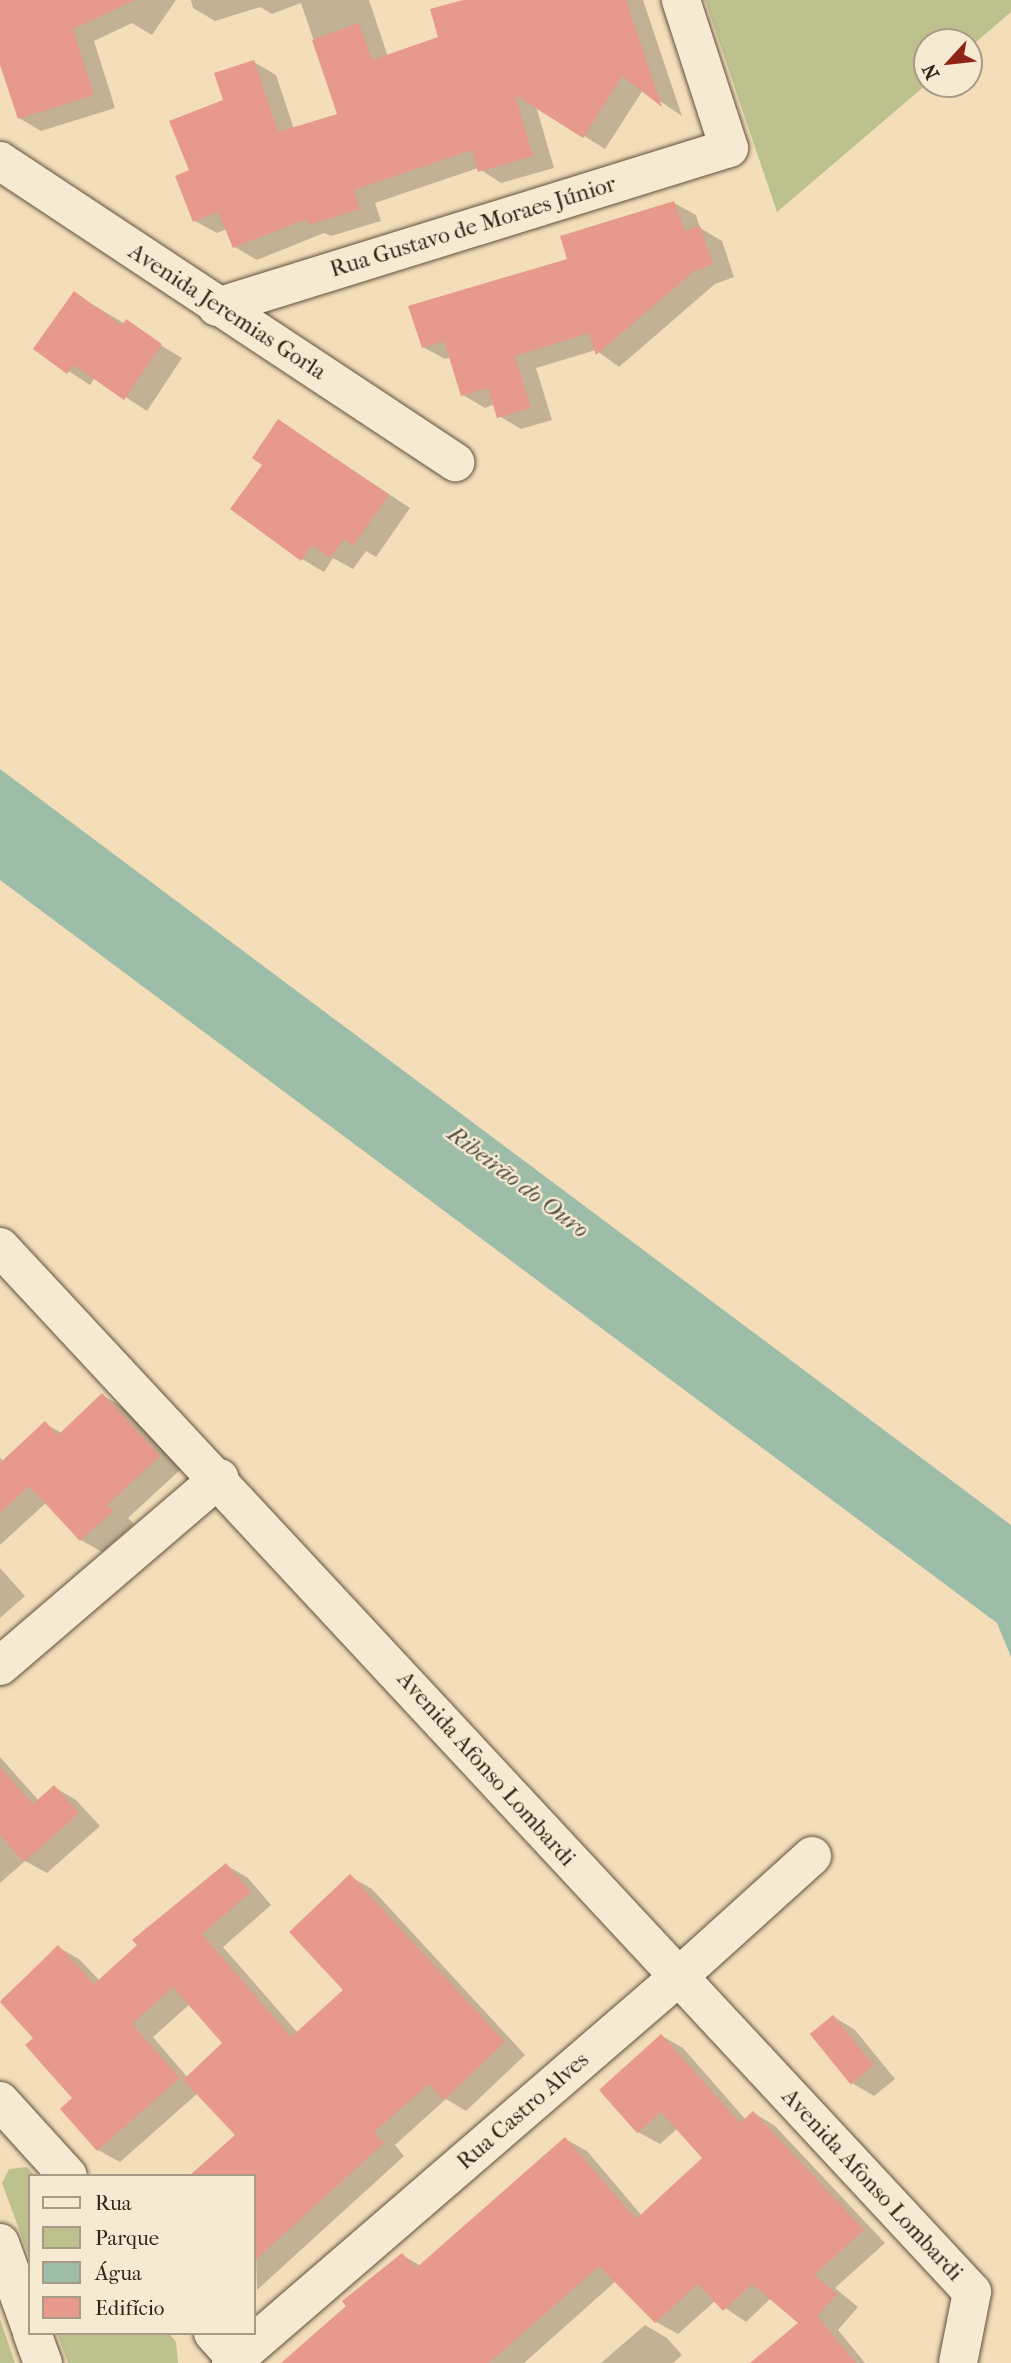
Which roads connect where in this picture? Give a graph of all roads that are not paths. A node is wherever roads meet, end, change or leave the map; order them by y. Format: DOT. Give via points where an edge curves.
graph roads {
  1 [pos="681,0"];
  2 [pos="0,161"];
  3 [pos="217,307"];
  4 [pos="454,461"];
  5 [pos="0,1247"];
  6 [pos="219,1478"];
  7 [pos="0,1666"];
  8 [pos="812,1856"];
  9 [pos="677,1978"];
  10 [pos="0,2101"];
  11 [pos="66,2174"];
  12 [pos="0,2243"];
  13 [pos="28,2320"];
  14 [pos="256,2332"];
  15 [pos="33,2335"];
  16 [pos="253,2335"];
  17 [pos="230,2354"];
  18 [pos="43,2363"];
  19 [pos="958,2363"];
  1 -- 3 [label="street, Rua Gustavo de Moraes Júnior" via="729,148"];
  2 -- 3 [label="street, Avenida Jeremias Gorla"];
  3 -- 4 [label="street, Avenida Jeremias Gorla"];
  5 -- 6 [label="street, Avenida Afonso Lombardi"];
  6 -- 7 [label="street"];
  6 -- 9 [label="street, Avenida Afonso Lombardi"];
  8 -- 9 [label="street, Rua Castro Alves"];
  9 -- 14 [label="street, Rua Castro Alves"];
  9 -- 19 [label="street, Avenida Afonso Lombardi" via="972,2292"];
  10 -- 11 [label="street"];
  12 -- 13 [label="street"];
  15 -- 18 [label="street"];
  16 -- 17 [label="street, Rua Castro Alves"];
}
